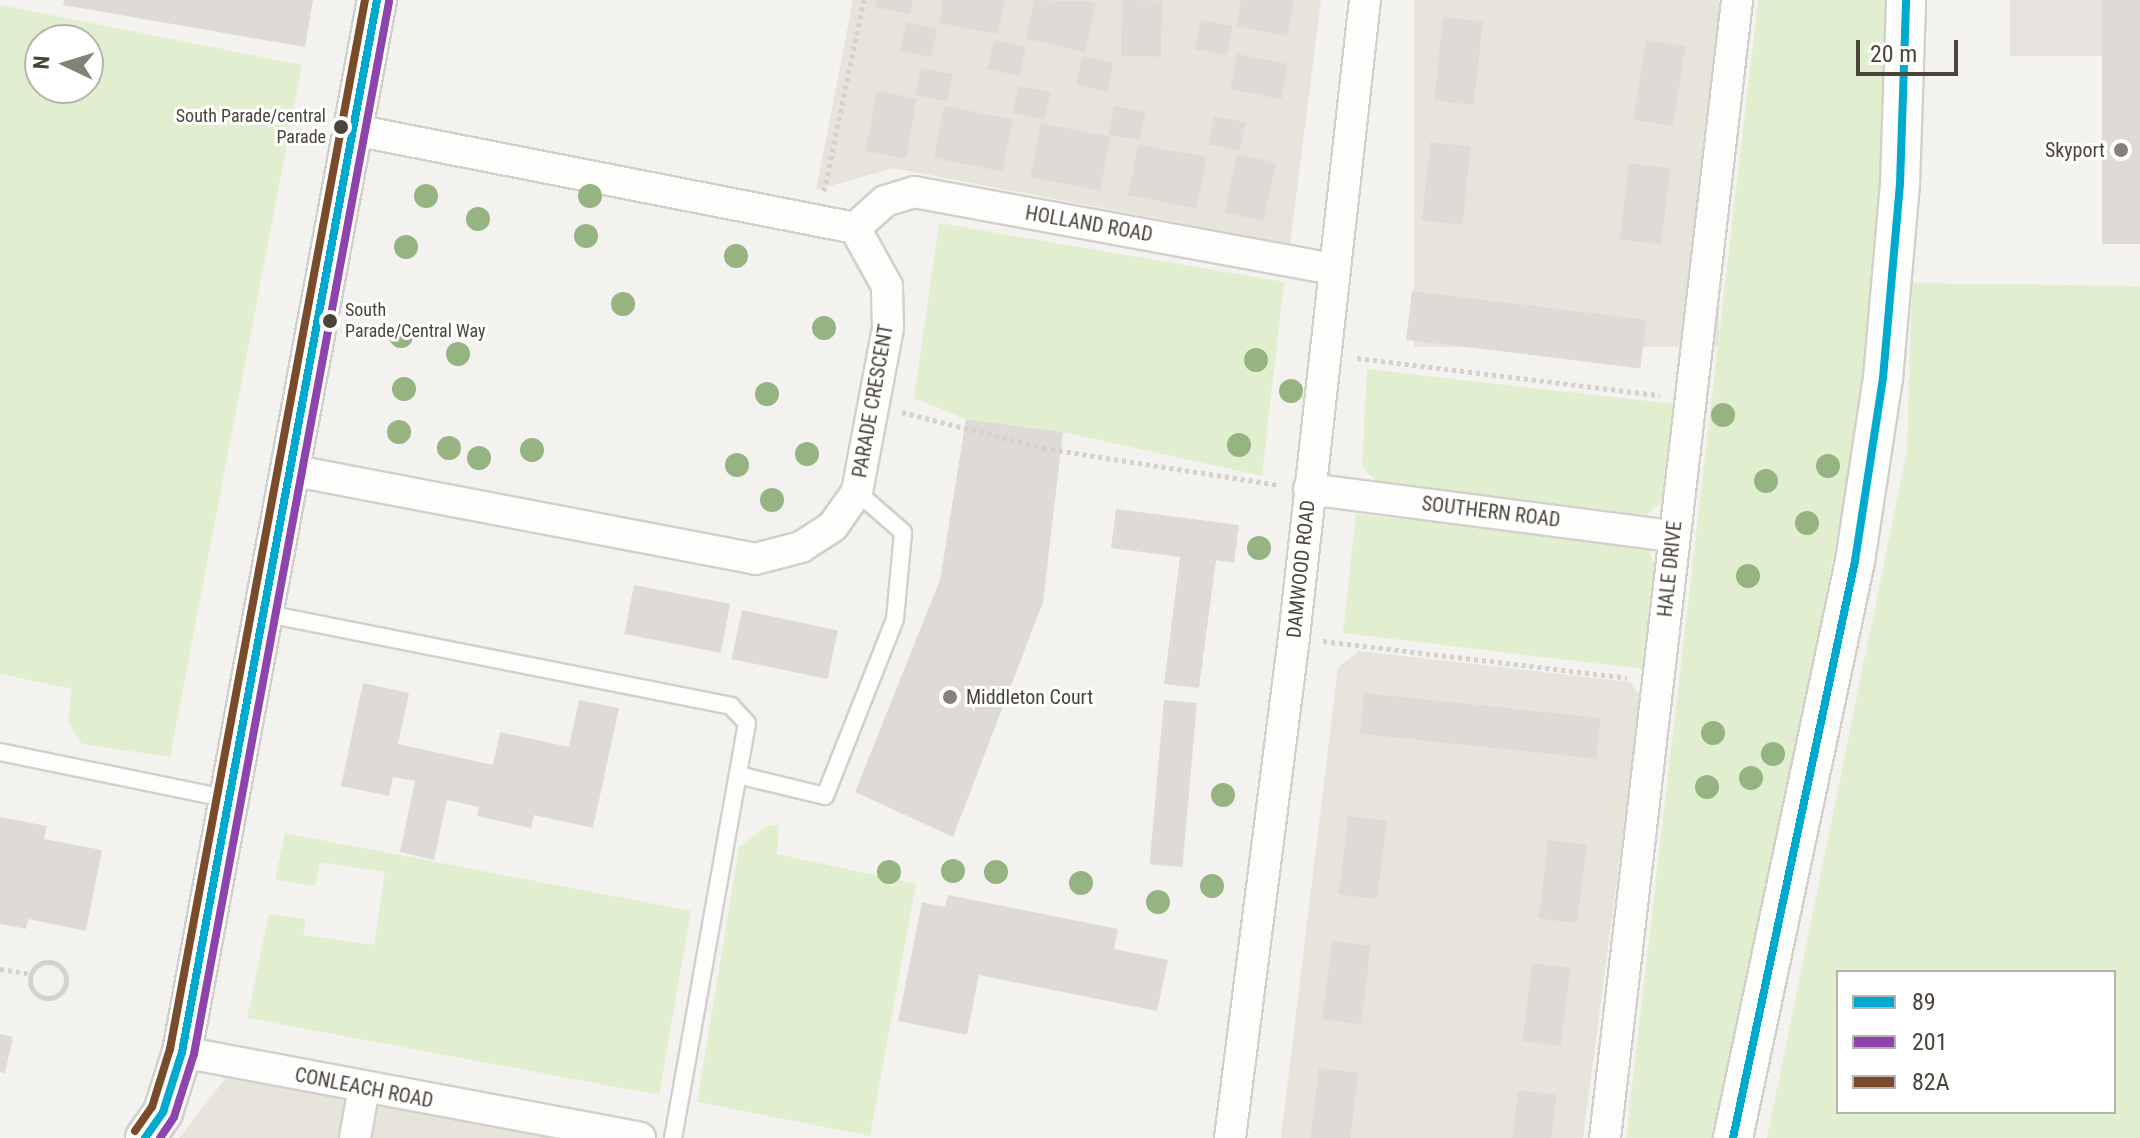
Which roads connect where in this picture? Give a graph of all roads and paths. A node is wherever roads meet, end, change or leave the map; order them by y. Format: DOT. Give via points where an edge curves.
graph roads {
  1 [pos="377,0"];
  2 [pos="864,0"];
  3 [pos="1365,0"];
  4 [pos="1737,0"];
  5 [pos="1906,0"];
  6 [pos="354,130"];
  7 [pos="819,216"];
  8 [pos="855,228"];
  9 [pos="1333,269"];
  10 [pos="1324,354"];
  11 [pos="1690,398"];
  12 [pos="874,404"];
  13 [pos="290,470"];
  14 [pos="1309,489"];
  15 [pos="857,492"];
  16 [pos="1673,536"];
  17 [pos="260,612"];
  18 [pos="1294,637"];
  19 [pos="1657,682"];
  20 [pos="0,752"];
  21 [pos="738,775"];
  22 [pos="228,799"];
  23 [pos="0,969"];
  24 [pos="31,974"];
  25 [pos="182,1052"];
  26 [pos="364,1088"];
  27 [pos="145,1138"];
  28 [pos="355,1138"];
  29 [pos="640,1138"];
  30 [pos="673,1138"];
  31 [pos="1230,1138"];
  32 [pos="1605,1138"];
  33 [pos="1733,1138"];
  1 -- 6 [label="street"];
  2 -- 7 [label="path"];
  3 -- 9 [label="street, DAMWOOD ROAD"];
  4 -- 11 [label="street, HALE DRIVE"];
  5 -- 33 [label="street" via="1900,184 1883,378 1855,561"];
  6 -- 7 [label="street"];
  6 -- 13 [label="street"];
  7 -- 8 [label="street"];
  8 -- 9 [label="street, HOLLAND ROAD" via="885,201 914,192"];
  8 -- 12 [label="street, PARADE CRESCENT" via="887,286 888,328"];
  9 -- 10 [label="street, DAMWOOD ROAD"];
  10 -- 11 [label="path"];
  10 -- 14 [label="street, DAMWOOD ROAD"];
  11 -- 16 [label="street, HALE DRIVE"];
  12 -- 14 [label="path" via="1043,448"];
  12 -- 15 [label="street, PARADE CRESCENT"];
  13 -- 15 [label="street, PARADE CRESCENT" via="755,559 801,547 833,526"];
  13 -- 17 [label="street"];
  14 -- 16 [label="street, SOUTHERN ROAD"];
  14 -- 18 [label="street, DAMWOOD ROAD"];
  15 -- 21 [label="lane" via="903,532 895,619 825,796"];
  16 -- 19 [label="street, HALE DRIVE"];
  17 -- 21 [label="lane" via="731,706 747,723"];
  17 -- 22 [label="street"];
  18 -- 19 [label="path"];
  18 -- 31 [label="street, DAMWOOD ROAD"];
  19 -- 32 [label="street, HALE DRIVE"];
  20 -- 22 [label="lane"];
  21 -- 30 [label="lane"];
  22 -- 25 [label="street"];
  23 -- 24 [label="path"];
  24 -- 24 [label="path" via="31,986 44,997 64,986 65,975 54,963 37,965"];
  25 -- 26 [label="street, CONLEACH ROAD"];
  25 -- 27 [label="street" via="163,1112"];
  26 -- 28 [label="street"];
  26 -- 29 [label="street, CONLEACH ROAD"];
}
